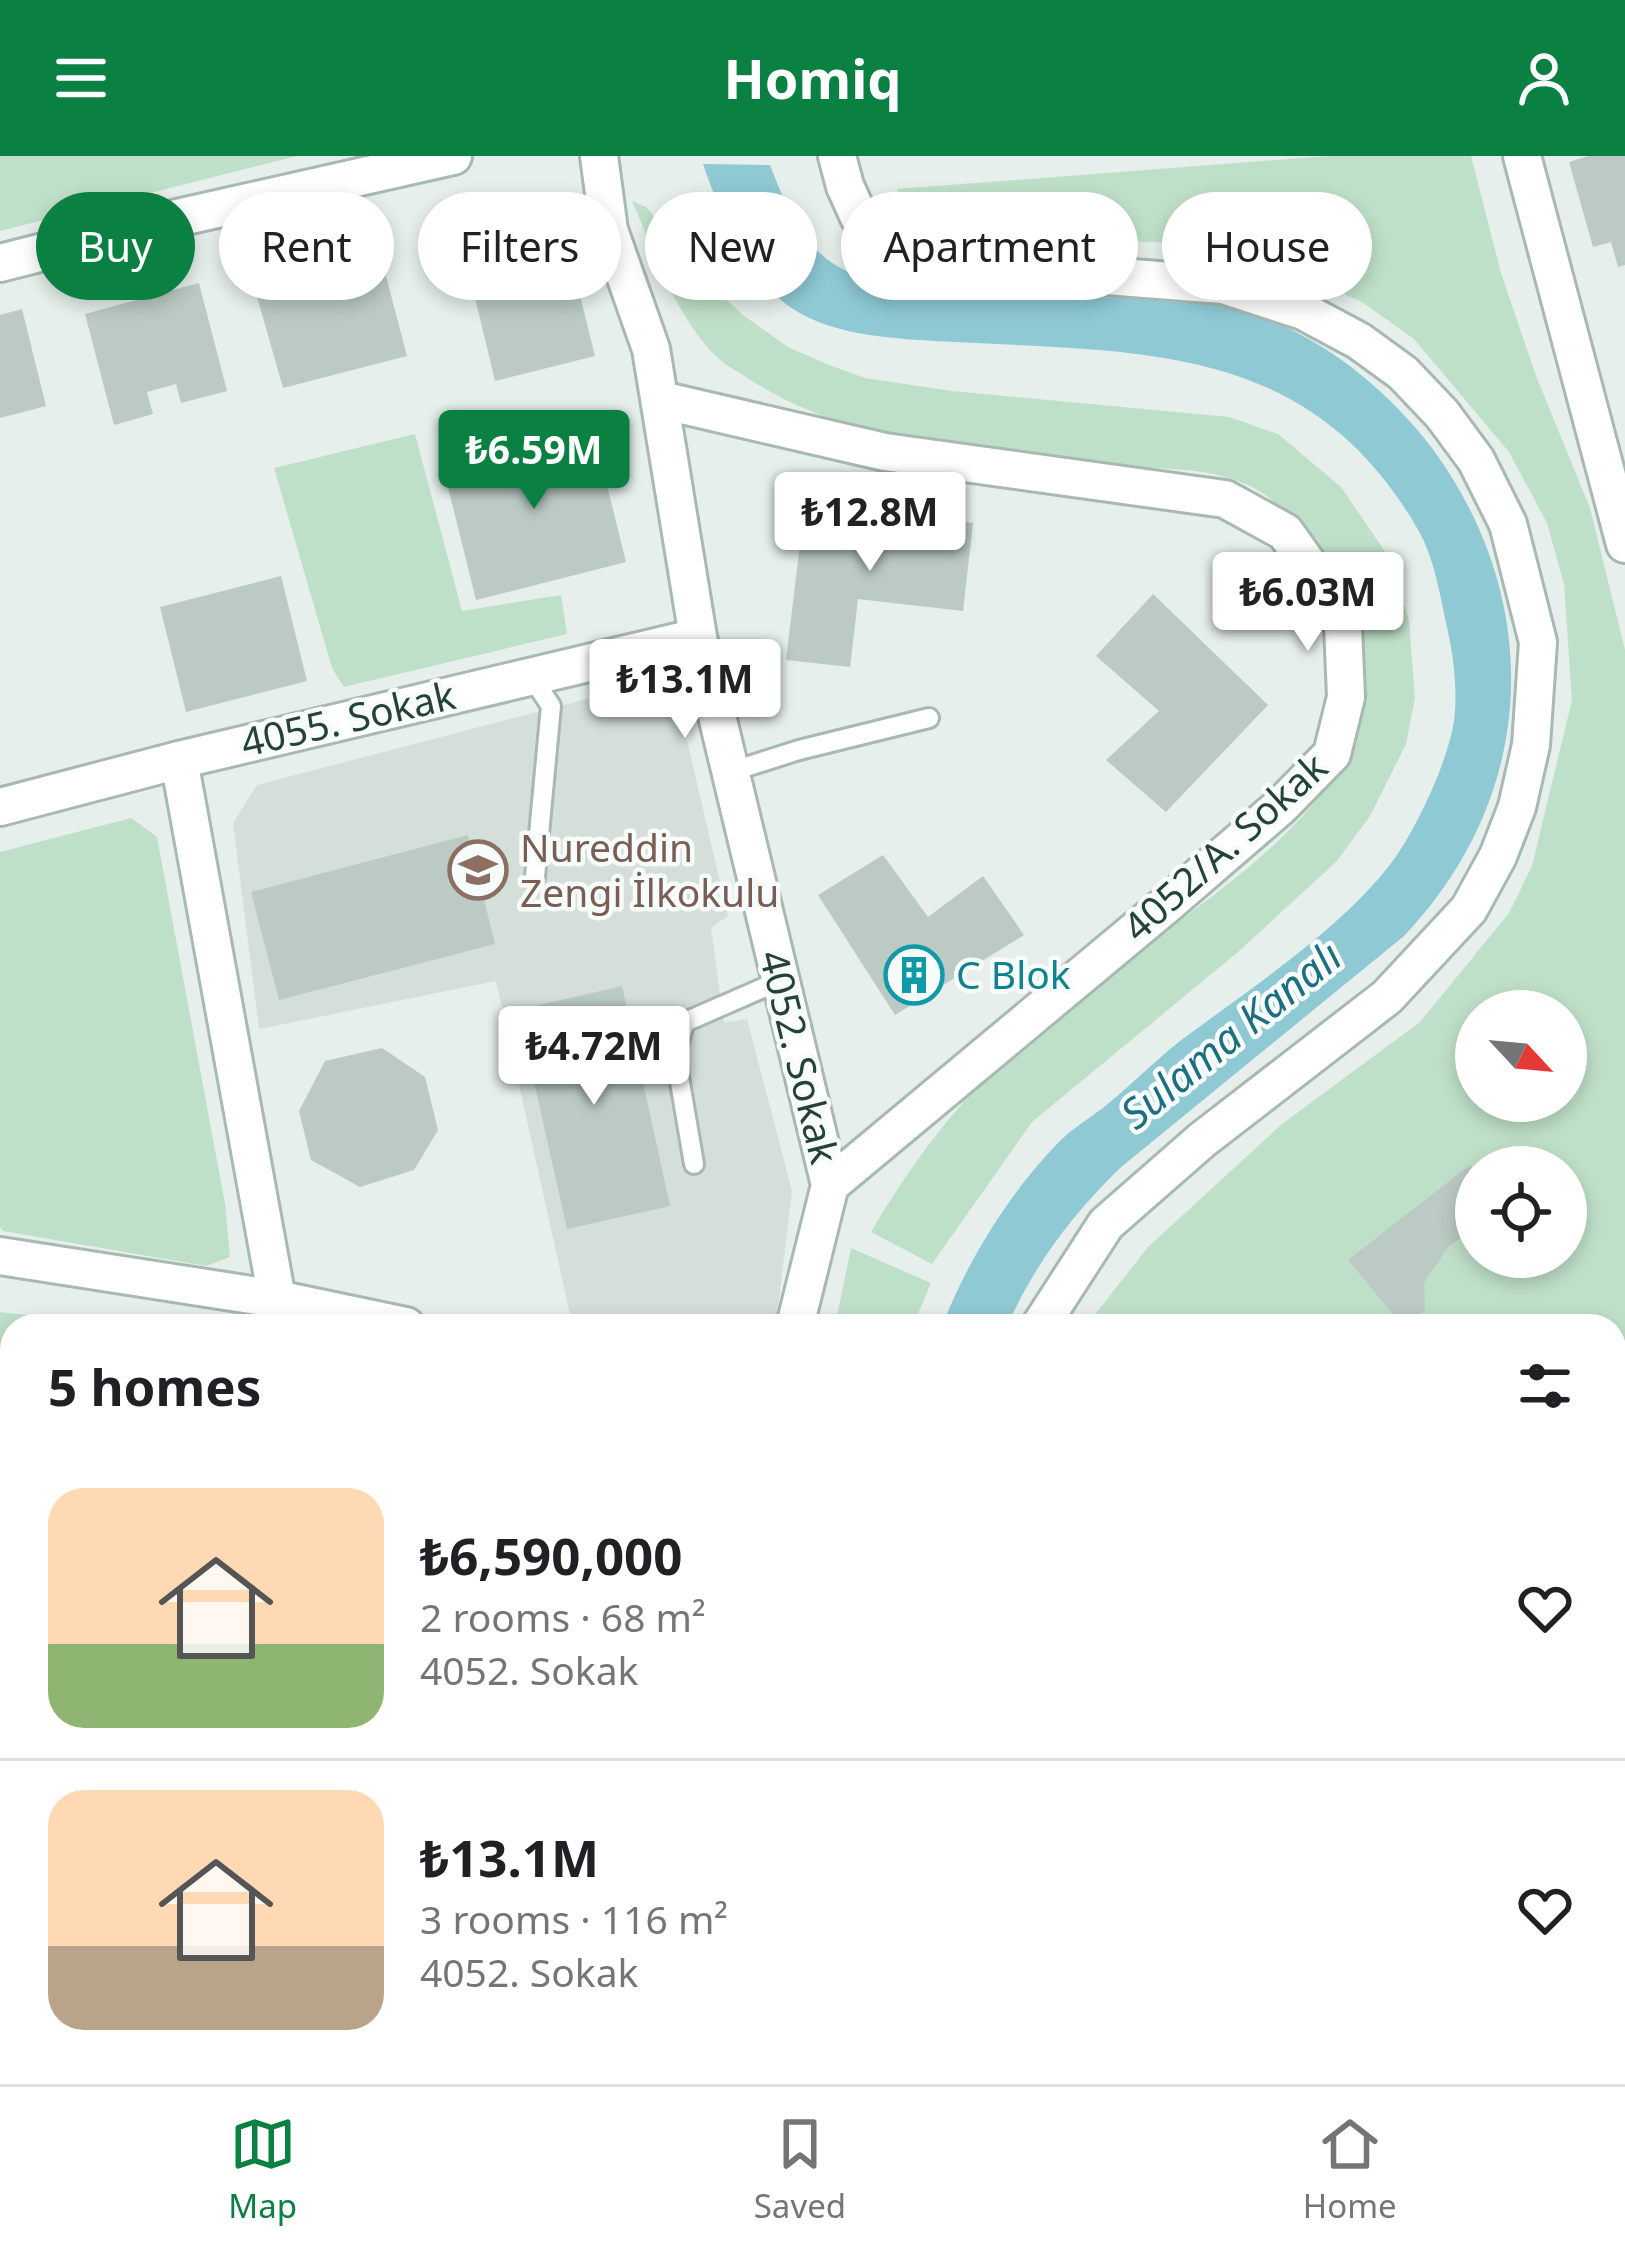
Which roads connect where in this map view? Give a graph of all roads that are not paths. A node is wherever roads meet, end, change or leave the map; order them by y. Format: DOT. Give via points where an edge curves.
graph roads {
  1 [pos="454,156"];
  2 [pos="599,156"];
  3 [pos="837,156"];
  4 [pos="1522,156"];
  5 [pos="0,263"];
  6 [pos="661,400"];
  7 [pos="1625,544"];
  8 [pos="698,637"];
  9 [pos="531,676"];
  10 [pos="929,718"];
  11 [pos="179,760"];
  12 [pos="730,772"];
  13 [pos="0,807"];
  14 [pos="535,877"];
  15 [pos="779,981"];
  16 [pos="694,1164"];
  17 [pos="830,1185"];
  18 [pos="0,1256"];
  19 [pos="249,1306"];
  20 [pos="312,1314"];
  21 [pos="798,1314"];
  22 [pos="1048,1314"];
  1 -- 5 [label="street"];
  2 -- 6 [label="street, 4052. Sokak" via="609,230"];
  3 -- 22 [label="street" via="860,217 912,253 1223,285 1303,311 1359,341 1403,373 1476,460 1508,524 1538,642 1531,745 1517,807 1469,909 1388,997 1106,1224"];
  4 -- 7 [label="street"];
  6 -- 8 [label="street, 4052. Sokak"];
  6 -- 17 [label="street, 4052/A. Sokak" via="885,452 1225,500 1285,532 1343,626 1346,697 1332,754 1248,835"];
  8 -- 9 [label="street, 4055. Sokak"];
  8 -- 12 [label="street, 4052. Sokak"];
  9 -- 11 [label="street, 4055. Sokak"];
  9 -- 14 [label="lane" via="550,706"];
  10 -- 12 [label="lane"];
  11 -- 13 [label="street, 4055. Sokak"];
  11 -- 19 [label="street"];
  12 -- 15 [label="street, 4052. Sokak"];
  15 -- 16 [label="lane" via="685,1022 676,1053"];
  15 -- 17 [label="street, 4052. Sokak"];
  17 -- 21 [label="street, 4052. Sokak"];
  18 -- 19 [label="street"];
  19 -- 20 [label="street"];
}
